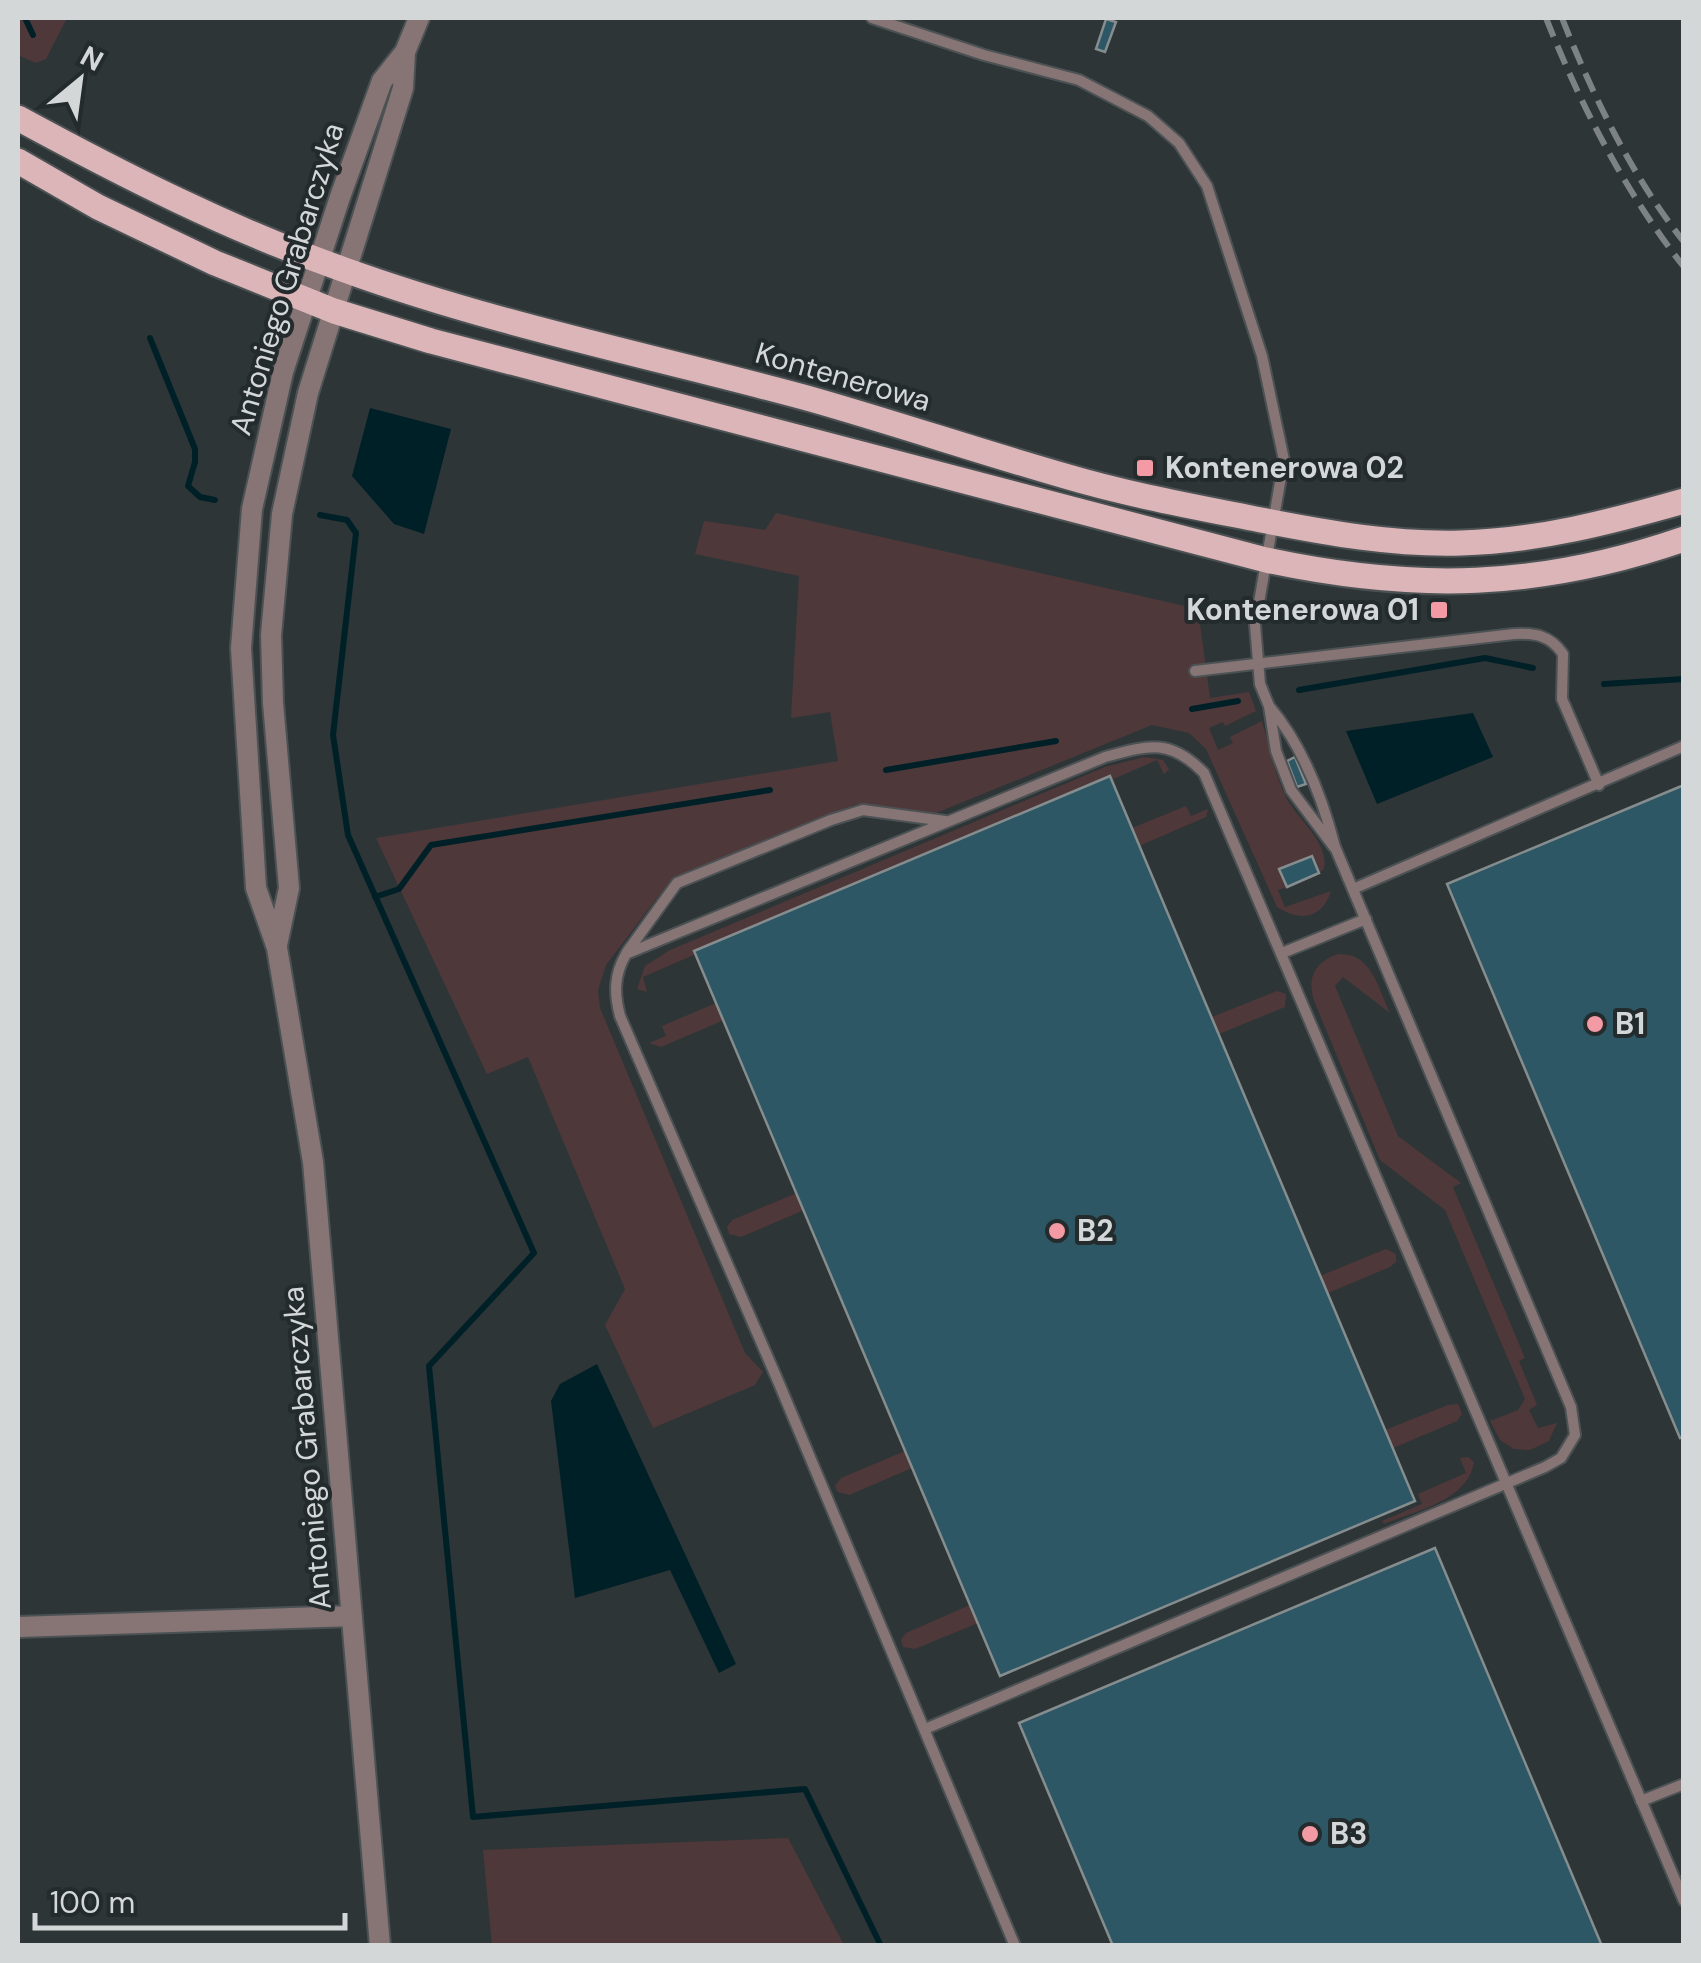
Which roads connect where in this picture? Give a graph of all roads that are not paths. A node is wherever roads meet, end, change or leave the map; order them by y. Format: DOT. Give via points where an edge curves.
graph roads {
  1 [pos="419,18"];
  2 [pos="872,18"];
  3 [pos="405,52"];
  4 [pos="18,118"];
  5 [pos="18,161"];
  6 [pos="319,261"];
  7 [pos="346,271"];
  8 [pos="306,300"];
  9 [pos="334,310"];
  10 [pos="1684,501"];
  11 [pos="1276,523"];
  12 [pos="1684,539"];
  13 [pos="1266,560"];
  14 [pos="1257,662"];
  15 [pos="1195,671"];
  16 [pos="1269,706"];
  17 [pos="1684,746"];
  18 [pos="1599,785"];
  19 [pos="946,822"];
  20 [pos="1335,847"];
  21 [pos="1353,889"];
  22 [pos="1366,919"];
  23 [pos="277,948"];
  24 [pos="1282,953"];
  25 [pos="626,954"];
  26 [pos="1506,1483"];
  27 [pos="352,1616"];
  28 [pos="18,1627"];
  29 [pos="925,1729"];
  30 [pos="1684,1784"];
  31 [pos="1641,1801"];
  32 [pos="1684,1901"];
  33 [pos="380,1946"];
  34 [pos="1015,1946"];
  1 -- 3 [label="street, Antoniego Grabarczyka"];
  2 -- 11 [label="lane" via="1079,80 1148,116 1179,144 1206,186 1262,356 1284,460"];
  3 -- 6 [label="street, Antoniego Grabarczyka" via="382,81"];
  3 -- 7 [label="street, Antoniego Grabarczyka" via="403,88"];
  4 -- 6 [label="main road, Kontenerowa" via="149,188"];
  5 -- 8 [label="main road" via="147,232"];
  6 -- 7 [label="main road, Kontenerowa"];
  6 -- 8 [label="street, Antoniego Grabarczyka"];
  7 -- 9 [label="street, Antoniego Grabarczyka"];
  7 -- 11 [label="main road, Kontenerowa" via="1069,478"];
  8 -- 9 [label="main road"];
  8 -- 23 [label="street, Antoniego Grabarczyka" via="270,418 244,586 243,708 256,888"];
  9 -- 13 [label="main road"];
  9 -- 23 [label="street, Antoniego Grabarczyka" via="295,444 275,569 273,703 289,888"];
  10 -- 11 [label="main road, Kontenerowa" via="1588,528 1458,543"];
  11 -- 13 [label="lane"];
  12 -- 13 [label="main road" via="1574,570 1465,582 1334,575"];
  13 -- 14 [label="lane" via="1255,624"];
  14 -- 15 [label="lane"];
  14 -- 16 [label="lane"];
  14 -- 18 [label="lane" via="1514,634 1544,637 1563,654 1562,699"];
  16 -- 20 [label="lane" via="1300,750"];
  16 -- 20 [label="lane" via="1291,790"];
  17 -- 18 [label="lane"];
  18 -- 21 [label="lane"];
  19 -- 24 [label="lane" via="1105,757 1172,749 1204,774"];
  19 -- 25 [label="lane"];
  19 -- 25 [label="lane" via="849,812 677,883"];
  20 -- 21 [label="lane"];
  21 -- 22 [label="lane"];
  22 -- 24 [label="lane"];
  22 -- 26 [label="lane" via="1575,1417 1575,1434 1561,1458"];
  23 -- 27 [label="street, Antoniego Grabarczyka" via="312,1162"];
  24 -- 26 [label="lane"];
  25 -- 29 [label="lane" via="616,979 620,1016"];
  26 -- 29 [label="lane"];
  26 -- 31 [label="lane"];
  27 -- 28 [label="street"];
  27 -- 33 [label="street, Antoniego Grabarczyka"];
  29 -- 34 [label="lane"];
  30 -- 31 [label="lane"];
  31 -- 32 [label="lane"];
}
